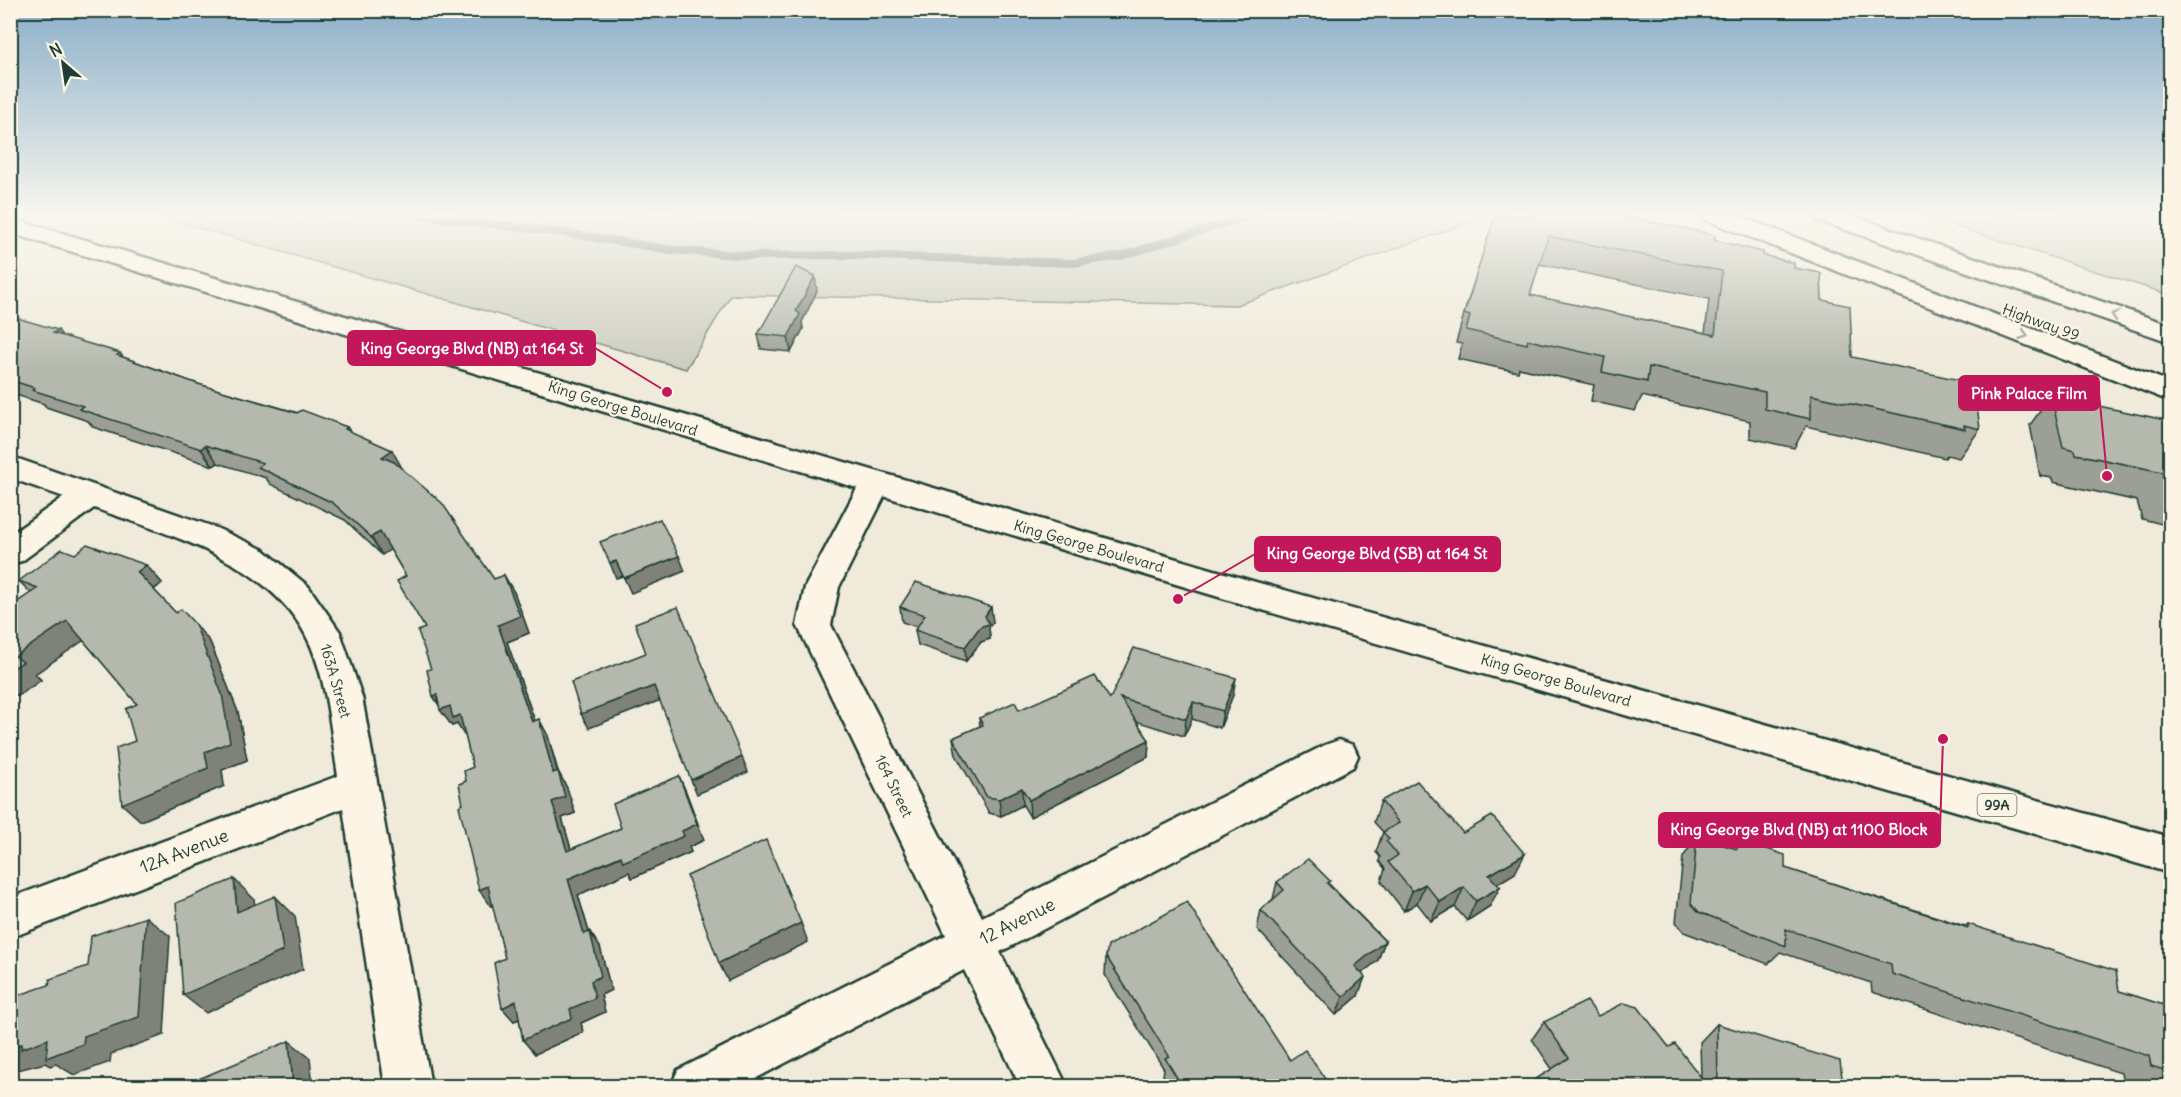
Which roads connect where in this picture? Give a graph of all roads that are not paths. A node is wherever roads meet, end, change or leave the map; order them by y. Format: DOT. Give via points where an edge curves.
graph roads {
  1 [pos="148,266"];
  2 [pos="1847,266"];
  3 [pos="1885,266"];
  4 [pos="1974,266"];
  5 [pos="2170,334"];
  6 [pos="2170,368"];
  7 [pos="2170,392"];
  8 [pos="10,466"];
  9 [pos="876,483"];
  10 [pos="90,495"];
  11 [pos="10,552"];
  12 [pos="1339,756"];
  13 [pos="358,785"];
  14 [pos="2170,855"];
  15 [pos="10,918"];
  16 [pos="972,944"];
  17 [pos="408,1086"];
  18 [pos="694,1086"];
  19 [pos="1044,1086"];
  1 -- 9 [label="main road, King George Boulevard"];
  2 -- 7 [label="main road, one-way"];
  3 -- 6 [label="main road, Highway 99"];
  5 -- 4 [label="main road, Highway 99, one-way"];
  8 -- 10 [label="main road, 163A Street"];
  9 -- 14 [label="main road, King George Boulevard / 99A"];
  9 -- 16 [label="main road, 164 Street" via="822,587 814,625"];
  10 -- 11 [label="main road"];
  10 -- 13 [label="main road, 163A Street" via="202,535 252,559 296,595 327,642 344,697"];
  12 -- 16 [label="main road, 12 Avenue"];
  13 -- 15 [label="main road, 12A Avenue"];
  13 -- 17 [label="main road, 163A Street"];
  16 -- 18 [label="main road, 12 Avenue"];
  16 -- 19 [label="main road, 164 Street"];
}
